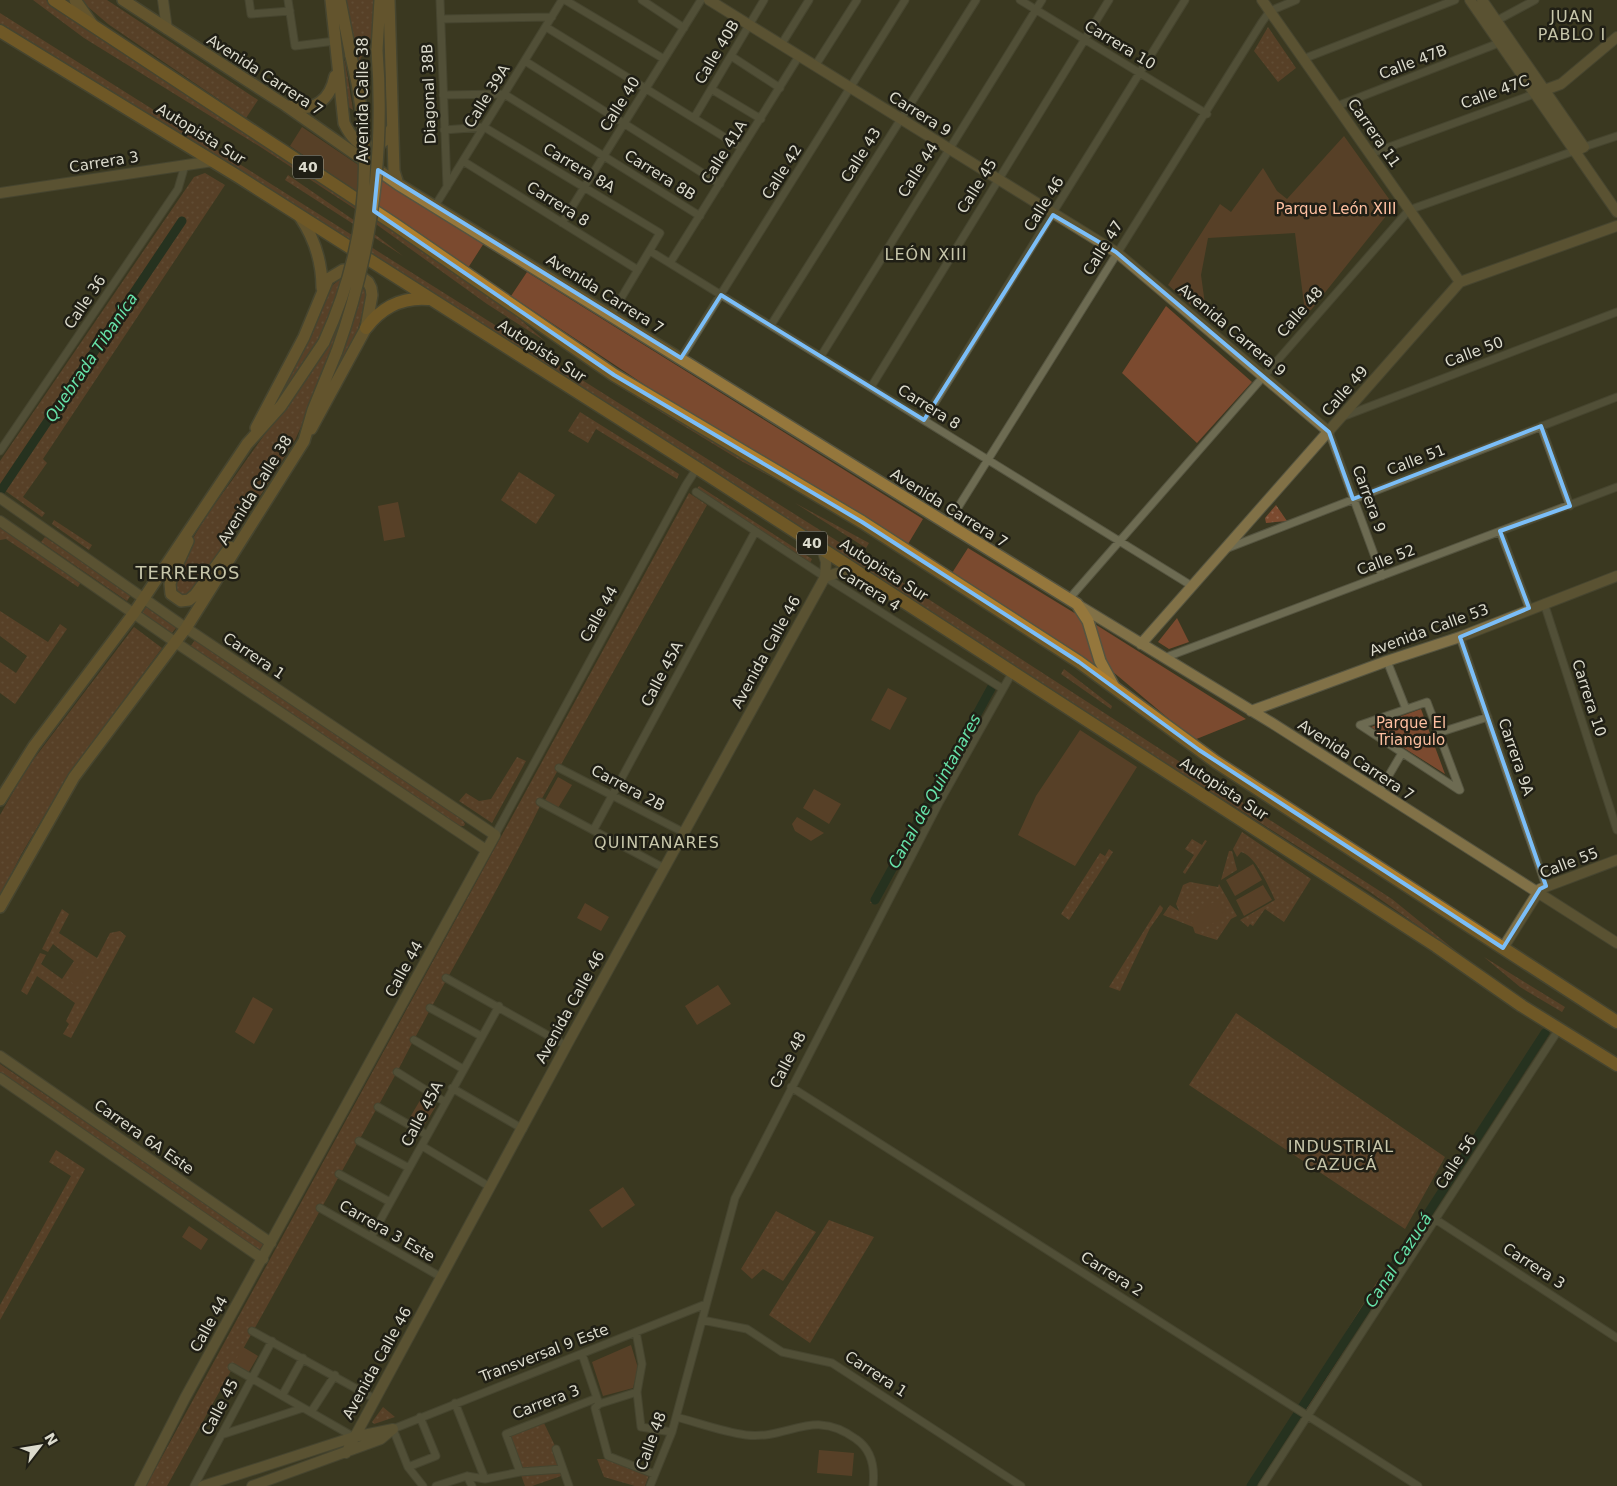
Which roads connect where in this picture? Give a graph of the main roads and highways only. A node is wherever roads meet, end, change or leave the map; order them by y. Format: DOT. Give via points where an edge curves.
graph roads {
  1 [pos="54,0"];
  2 [pos="75,0"];
  3 [pos="124,0"];
  4 [pos="331,0"];
  5 [pos="340,0"];
  6 [pos="380,0"];
  7 [pos="390,0"];
  8 [pos="95,27"];
  9 [pos="0,30"];
  10 [pos="337,70"];
  11 [pos="285,105"];
  12 [pos="392,128"];
  13 [pos="398,184"];
  14 [pos="300,217"];
  15 [pos="322,290"];
  16 [pos="429,299"];
  17 [pos="366,328"];
  18 [pos="304,441"];
  19 [pos="247,444"];
  20 [pos="199,515"];
  21 [pos="256,518"];
  22 [pos="1114,685"];
  23 [pos="0,800"];
  24 [pos="0,907"];
  25 [pos="1617,1022"];
  26 [pos="1617,1065"];
  1 -- 8 [label="highway, Autopista Sur / 40"];
  2 -- 8 [label="main road"];
  3 -- 11 [label="main road, Avenida Carrera 7"];
  4 -- 10 [label="main road"];
  5 -- 19 [label="main road, Avenida Calle 38, bridge" via="363,118 366,160 364,202 351,270 341,304 324,342 291,392"];
  6 -- 18 [label="main road, Avenida Calle 38, bridge" via="377,50 380,134 373,217 355,299"];
  7 -- 12 [label="main road"];
  8 -- 22 [label="highway, Autopista Sur / 40" via="394,224 614,375 862,522"];
  9 -- 14 [label="highway, Autopista Sur / 40"];
  10 -- 11 [label="main road" via="330,94 319,104 302,109"];
  10 -- 12 [label="main road" via="341,112 349,133 362,144 377,147 384,144"];
  11 -- 13 [label="main road, Avenida Carrera 7"];
  12 -- 13 [label="main road" via="394,171"];
  13 -- 22 [label="main road, Avenida Carrera 7" via="1073,602 1090,627 1100,661"];
  14 -- 15 [label="main road" via="316,244"];
  14 -- 16 [label="highway, Autopista Sur / 40"];
  15 -- 17 [label="main road" via="328,279 338,272 349,270 361,275 368,282 372,295"];
  15 -- 19 [label="main road" via="304,338"];
  16 -- 17 [label="highway" via="410,299 390,306 372,319"];
  16 -- 26 [label="highway, Autopista Sur / 40" via="865,576"];
  17 -- 18 [label="main road"];
  18 -- 21 [label="main road, Avenida Calle 38"];
  19 -- 20 [label="main road, Avenida Calle 38"];
  20 -- 21 [label="main road" via="170,584 171,594 181,601 195,595 220,559"];
  20 -- 23 [label="main road, Avenida Calle 38" via="134,613 34,746"];
  21 -- 24 [label="main road, Avenida Calle 38" via="186,628 74,777"];
  22 -- 25 [label="highway, Autopista Sur / 40" via="1199,750"];
}
